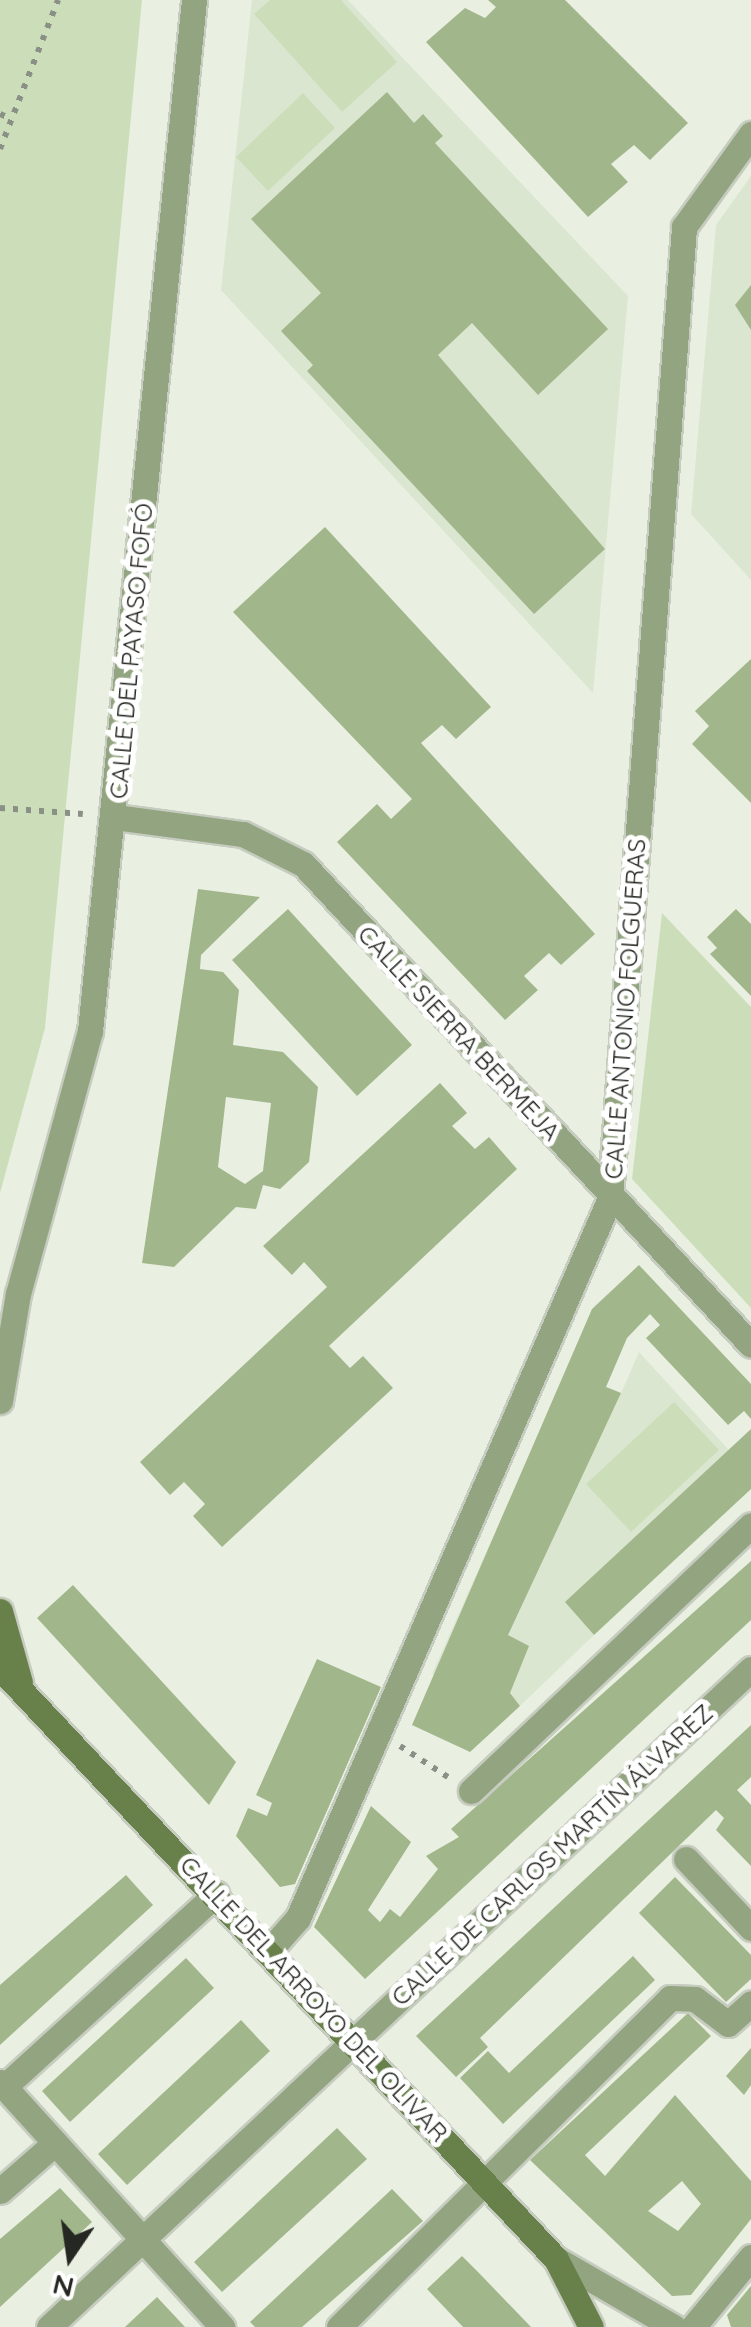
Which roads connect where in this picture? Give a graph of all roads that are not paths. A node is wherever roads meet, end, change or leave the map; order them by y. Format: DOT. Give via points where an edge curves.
graph roads {
  1 [pos="194,0"];
  2 [pos="751,134"];
  3 [pos="115,817"];
  4 [pos="610,1198"];
  5 [pos="18,1294"];
  6 [pos="0,1318"];
  7 [pos="751,1345"];
  8 [pos="0,1401"];
  9 [pos="751,1525"];
  10 [pos="0,1611"];
  11 [pos="751,1670"];
  12 [pos="10,1675"];
  13 [pos="471,1791"];
  14 [pos="686,1860"];
  15 [pos="216,1894"];
  16 [pos="751,1928"];
  17 [pos="268,1952"];
  18 [pos="751,2003"];
  19 [pos="353,2042"];
  20 [pos="2,2084"];
  21 [pos="55,2143"];
  22 [pos="488,2187"];
  23 [pos="0,2192"];
  24 [pos="143,2238"];
  25 [pos="751,2257"];
  26 [pos="556,2260"];
  27 [pos="49,2327"];
  28 [pos="222,2327"];
  29 [pos="339,2327"];
  30 [pos="591,2327"];
  31 [pos="674,2327"];
  32 [pos="692,2327"];
  1 -- 3 [label="street, CALLE DEL PAYASO FOFÓ"];
  2 -- 4 [label="street, CALLE ANTONIO FOLGUERAS" via="684,227"];
  3 -- 4 [label="street, CALLE SIERRA BERMEJA" via="243,834 304,864"];
  3 -- 5 [label="street, CALLE DEL PAYASO FOFÓ" via="86,1051"];
  4 -- 7 [label="street, CALLE SIERRA BERMEJA"];
  4 -- 17 [label="street, CALLE ANTONIO FOLGUERAS" via="298,1918"];
  5 -- 6 [label="street, CALLE DEL PAYASO FOFÓ"];
  5 -- 8 [label="street, CALLE DEL PAYASO FOFÓ"];
  9 -- 13 [label="street"];
  10 -- 12 [label="street, CALLE DEL ARROYO DEL OLIVAR"];
  11 -- 19 [label="street, CALLE DE CARLOS MARTÍN ÁLVAREZ"];
  12 -- 15 [label="street, CALLE DEL ARROYO DEL OLIVAR"];
  14 -- 16 [label="street"];
  15 -- 17 [label="street, CALLE DEL ARROYO DEL OLIVAR"];
  15 -- 20 [label="street"];
  17 -- 19 [label="street, CALLE DEL ARROYO DEL OLIVAR"];
  18 -- 22 [label="street" via="728,2024 695,1999 670,1998"];
  19 -- 22 [label="street, CALLE DEL ARROYO DEL OLIVAR"];
  19 -- 24 [label="street, CALLE DE CARLOS MARTÍN ÁLVAREZ"];
  20 -- 21 [label="street"];
  21 -- 23 [label="street"];
  21 -- 24 [label="street"];
  22 -- 26 [label="street, CALLE DEL ARROYO DEL OLIVAR"];
  22 -- 29 [label="street"];
  24 -- 27 [label="street, CALLE DE CARLOS MARTÍN ÁLVAREZ"];
  24 -- 28 [label="street"];
  25 -- 32 [label="street"];
  26 -- 30 [label="street, CALLE DEL ARROYO DEL OLIVAR"];
  26 -- 31 [label="street"];
}
